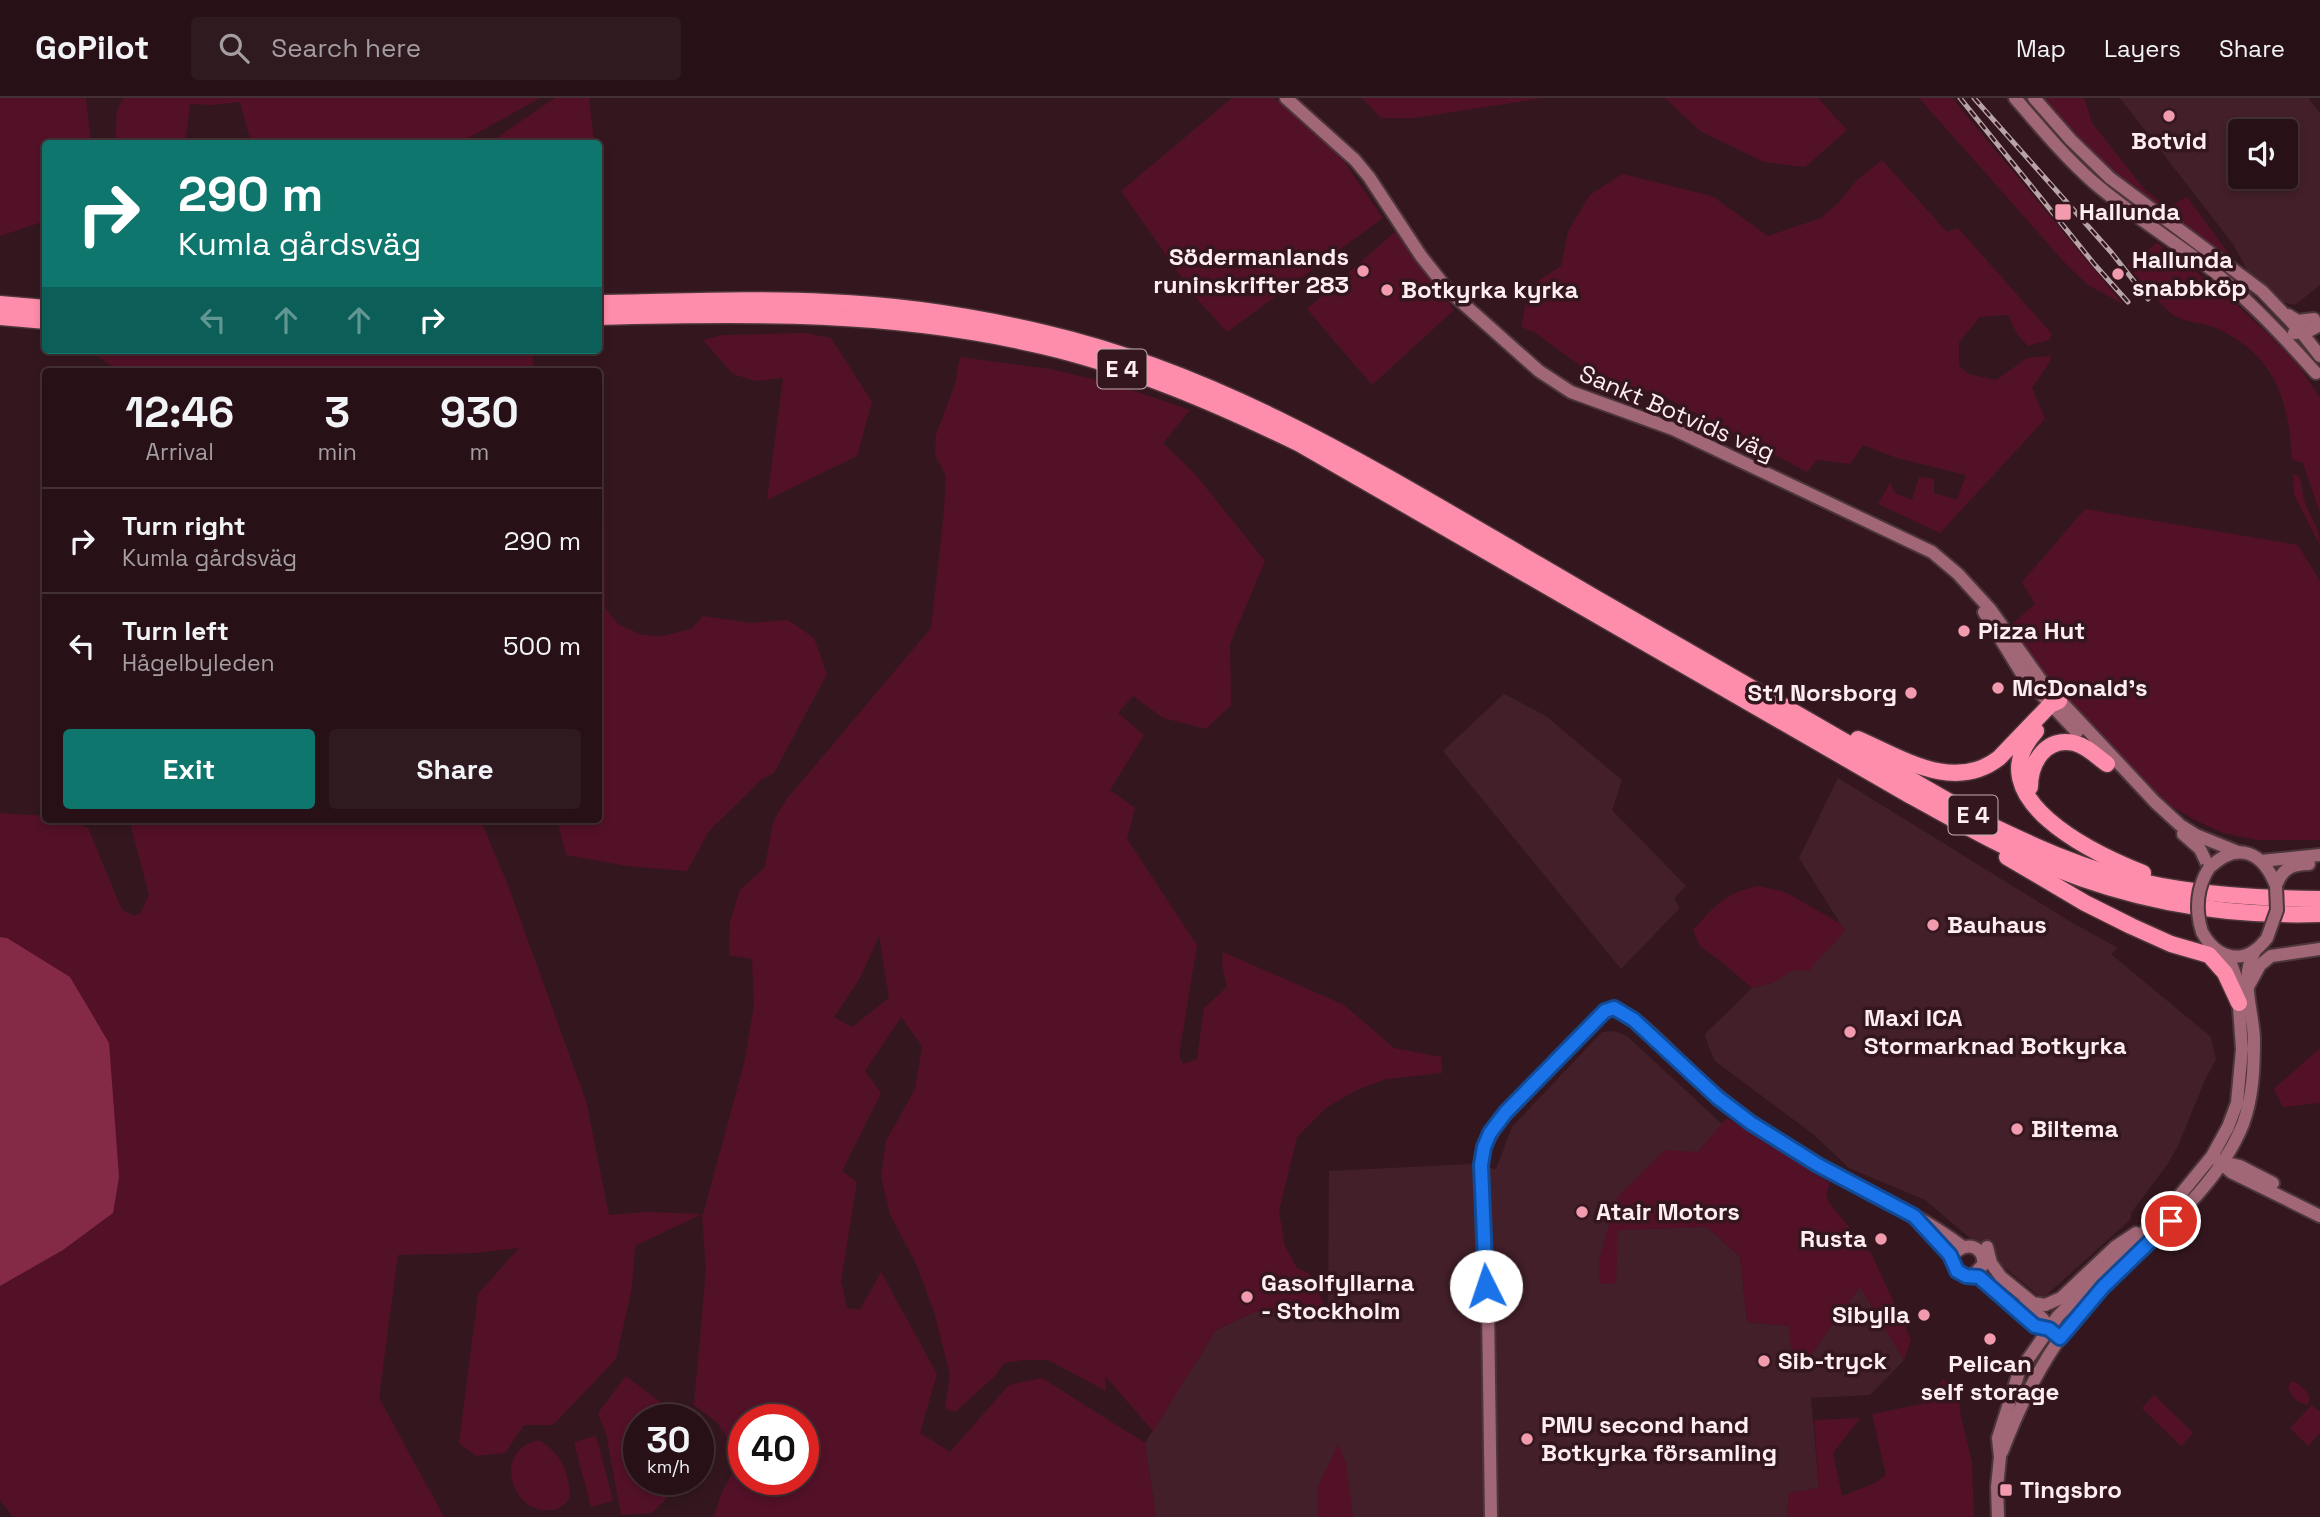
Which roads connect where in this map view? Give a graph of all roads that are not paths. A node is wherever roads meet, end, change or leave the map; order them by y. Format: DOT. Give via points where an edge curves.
graph roads {
  1 [pos="1286,98"];
  2 [pos="2015,98"];
  3 [pos="2034,98"];
  4 [pos="2215,273"];
  5 [pos="602,303"];
  6 [pos="2275,303"];
  7 [pos="0,304"];
  8 [pos="42,308"];
  9 [pos="0,317"];
  10 [pos="602,317"];
  11 [pos="42,321"];
  12 [pos="2318,321"];
  13 [pos="2302,333"];
  14 [pos="2320,348"];
  15 [pos="2320,356"];
  16 [pos="2318,375"];
  17 [pos="2055,705"];
  18 [pos="1774,708"];
  19 [pos="2107,764"];
  20 [pos="1911,796"];
  21 [pos="2032,803"];
  22 [pos="2238,852"];
  23 [pos="2320,855"];
  24 [pos="2261,861"];
  25 [pos="2320,864"];
  26 [pos="2208,868"];
  27 [pos="2275,879"];
  28 [pos="2185,890"];
  29 [pos="2320,898"];
  30 [pos="2320,914"];
  31 [pos="2152,936"];
  32 [pos="2205,937"];
  33 [pos="2261,945"];
  34 [pos="2320,949"];
  35 [pos="2302,951"];
  36 [pos="2225,955"];
  37 [pos="2248,985"];
  38 [pos="2239,1003"];
  39 [pos="2217,1159"];
  40 [pos="2171,1206"];
  41 [pos="2320,1215"];
  42 [pos="1914,1216"];
  43 [pos="2136,1233"];
  44 [pos="1963,1247"];
  45 [pos="1987,1247"];
  46 [pos="1953,1261"];
  47 [pos="1983,1265"];
  48 [pos="1973,1275"];
  49 [pos="2026,1304"];
  50 [pos="2049,1329"];
  51 [pos="2060,1338"];
  52 [pos="2000,1457"];
  53 [pos="1491,1517"];
  54 [pos="1998,1517"];
  1 -- 17 [label="main road, Sankt Botvids väg" via="1355,160 1448,290 1539,371 1571,392 1673,429 1932,552 1990,609"];
  2 -- 4 [label="main road" via="2091,180"];
  3 -- 6 [label="main road" via="2110,178"];
  4 -- 13 [label="main road" via="2251,293 2292,332"];
  4 -- 16 [label="main road" via="2265,317"];
  5 -- 18 [label="highway, E 4" via="775,300 896,307 1047,333 1125,355 1199,382 1306,432"];
  6 -- 12 [label="main road" via="2298,321"];
  6 -- 13 [label="main road"];
  7 -- 8 [label="highway"];
  9 -- 11 [label="highway"];
  10 -- 18 [label="highway, E 4" via="774,314 895,320 1043,346 1119,368 1230,410 1300,444"];
  12 -- 13 [label="main road"];
  12 -- 14 [label="main road"];
  13 -- 15 [label="main road"];
  13 -- 16 [label="main road" via="2302,349"];
  17 -- 18 [label="highway" via="1989,765 1971,773 1922,767"];
  17 -- 19 [label="main road, Sankt Botvids väg"];
  17 -- 21 [label="highway" via="2021,760 2022,780"];
  17 -- 22 [label="main road, Sankt Botvids väg" via="2168,815 2196,835"];
  18 -- 20 [label="highway, E 4"];
  18 -- 28 [label="highway, E 4" via="2034,846 2123,877"];
  19 -- 21 [label="highway" via="2076,743 2046,748 2032,766"];
  19 -- 26 [label="main road, Sankt Botvids väg" via="2155,812 2195,843"];
  20 -- 30 [label="highway, E 4" via="2052,868 2103,886 2241,913"];
  20 -- 31 [label="highway" via="2085,903"];
  21 -- 28 [label="highway" via="2088,848"];
  22 -- 24 [label="main road"];
  22 -- 26 [label="main road" via="2223,856"];
  23 -- 24 [label="main road"];
  24 -- 27 [label="main road"];
  25 -- 27 [label="main road" via="2298,864"];
  26 -- 32 [label="main road, bridge" via="2198,897"];
  27 -- 33 [label="main road, bridge" via="2277,910"];
  28 -- 29 [label="highway, E 4" via="2256,898"];
  31 -- 32 [label="highway" via="2182,942"];
  31 -- 38 [label="highway" via="2215,960"];
  32 -- 36 [label="main road"];
  33 -- 35 [label="main road"];
  33 -- 36 [label="main road" via="2240,956"];
  33 -- 37 [label="main road" via="2247,969"];
  34 -- 35 [label="main road"];
  35 -- 37 [label="main road" via="2265,959"];
  36 -- 38 [label="main road" via="2232,966"];
  37 -- 39 [label="main road" via="2254,1039 2251,1092 2243,1123"];
  38 -- 39 [label="main road" via="2242,1049 2237,1103"];
  39 -- 40 [label="main road"];
  39 -- 41 [label="main road" via="2304,1198"];
  39 -- 51 [label="main road" via="2182,1210 2085,1306"];
  40 -- 43 [label="main road"];
  40 -- 50 [label="main road"];
  42 -- 44 [label="main road"];
  42 -- 46 [label="main road"];
  42 -- 53 [label="main road" via="1751,1123 1634,1020 1614,1008 1605,1011 1506,1112 1484,1147"];
  43 -- 45 [label="main road" via="2061,1298 2045,1305 2026,1298 2001,1277"];
  43 -- 49 [label="main road" via="2057,1307 2040,1310"];
  44 -- 46 [label="main road"];
  44 -- 47 [label="main road" via="1979,1250"];
  46 -- 48 [label="main road" via="1961,1274"];
  47 -- 48 [label="main road"];
  47 -- 49 [label="main road"];
  48 -- 50 [label="main road" via="2035,1326"];
  49 -- 50 [label="main road"];
  50 -- 51 [label="main road"];
  50 -- 52 [label="main road" via="2019,1372 1998,1438"];
  51 -- 52 [label="main road" via="2026,1396"];
  52 -- 54 [label="main road"];
}
